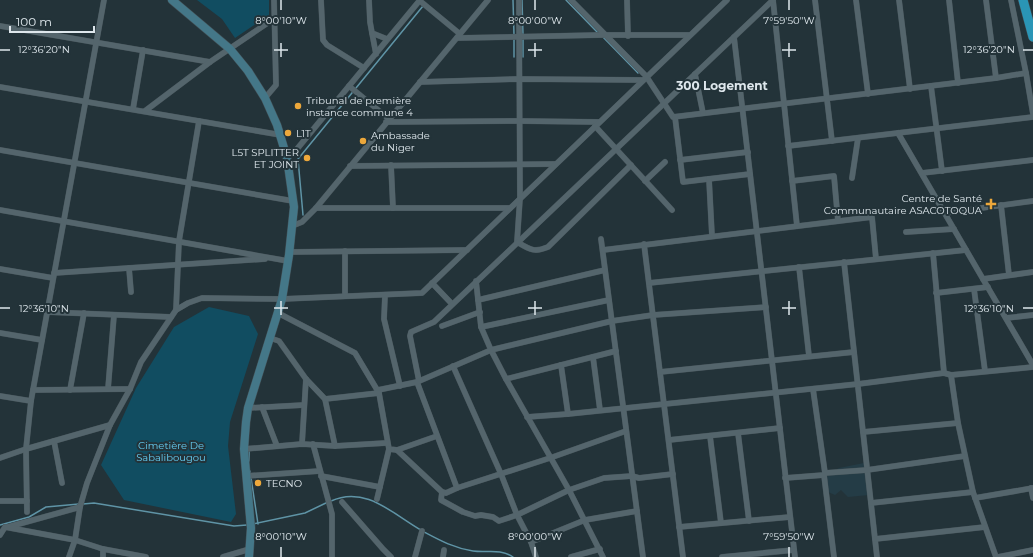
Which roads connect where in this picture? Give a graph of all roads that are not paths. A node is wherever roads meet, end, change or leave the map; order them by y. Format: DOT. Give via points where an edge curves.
graph roads {
  1 [pos="104,0"];
  2 [pos="172,0"];
  3 [pos="274,0"];
  4 [pos="321,0"];
  5 [pos="369,0"];
  6 [pos="420,0"];
  7 [pos="488,0"];
  8 [pos="519,0"];
  9 [pos="571,0"];
  10 [pos="627,0"];
  11 [pos="815,0"];
  12 [pos="856,0"];
  13 [pos="899,0"];
  14 [pos="949,0"];
  15 [pos="986,0"];
  16 [pos="1011,0"];
  17 [pos="1023,0"];
  18 [pos="723,1"];
  19 [pos="274,18"];
  20 [pos="0,26"];
  21 [pos="372,32"];
  22 [pos="607,35"];
  23 [pos="689,35"];
  24 [pos="458,36"];
  25 [pos="628,36"];
  26 [pos="1033,36"];
  27 [pos="518,37"];
  28 [pos="734,37"];
  29 [pos="387,39"];
  30 [pos="97,42"];
  31 [pos="230,49"];
  32 [pos="143,50"];
  33 [pos="376,54"];
  34 [pos="210,62"];
  35 [pos="364,68"];
  36 [pos="1026,73"];
  37 [pos="695,74"];
  38 [pos="644,78"];
  39 [pos="996,78"];
  40 [pos="518,80"];
  41 [pos="420,82"];
  42 [pos="958,83"];
  43 [pos="349,86"];
  44 [pos="932,86"];
  45 [pos="0,87"];
  46 [pos="910,89"];
  47 [pos="868,94"];
  48 [pos="264,98"];
  49 [pos="827,99"];
  50 [pos="86,101"];
  51 [pos="664,103"];
  52 [pos="784,104"];
  53 [pos="133,109"];
  54 [pos="742,109"];
  55 [pos="145,111"];
  56 [pos="703,113"];
  57 [pos="1033,114"];
  58 [pos="675,117"];
  59 [pos="1033,117"];
  60 [pos="388,120"];
  61 [pos="199,121"];
  62 [pos="519,121"];
  63 [pos="597,124"];
  64 [pos="937,128"];
  65 [pos="898,133"];
  66 [pos="281,135"];
  67 [pos="858,138"];
  68 [pos="832,141"];
  69 [pos="788,146"];
  70 [pos="616,149"];
  71 [pos="0,150"];
  72 [pos="748,152"];
  73 [pos="287,158"];
  74 [pos="680,160"];
  75 [pos="1033,160"];
  76 [pos="74,162"];
  77 [pos="665,162"];
  78 [pos="519,164"];
  79 [pos="555,164"];
  80 [pos="390,165"];
  81 [pos="631,165"];
  82 [pos="350,166"];
  83 [pos="942,170"];
  84 [pos="922,173"];
  85 [pos="750,174"];
  86 [pos="852,178"];
  87 [pos="708,180"];
  88 [pos="645,181"];
  89 [pos="792,181"];
  90 [pos="188,182"];
  91 [pos="520,198"];
  92 [pos="293,201"];
  93 [pos="1033,201"];
  94 [pos="1001,205"];
  95 [pos="316,208"];
  96 [pos="393,208"];
  97 [pos="510,208"];
  98 [pos="0,210"];
  99 [pos="672,210"];
  100 [pos="945,213"];
  101 [pos="64,221"];
  102 [pos="838,221"];
  103 [pos="292,226"];
  104 [pos="797,226"];
  105 [pos="954,229"];
  106 [pos="757,231"];
  107 [pos="906,232"];
  108 [pos="712,236"];
  109 [pos="601,239"];
  110 [pos="178,241"];
  111 [pos="517,242"];
  112 [pos="644,244"];
  113 [pos="467,250"];
  114 [pos="603,250"];
  115 [pos="966,250"];
  116 [pos="345,251"];
  117 [pos="290,252"];
  118 [pos="933,253"];
  119 [pos="275,258"];
  120 [pos="876,259"];
  121 [pos="288,261"];
  122 [pos="844,262"];
  123 [pos="178,265"];
  124 [pos="799,267"];
  125 [pos="129,268"];
  126 [pos="0,269"];
  127 [pos="605,270"];
  128 [pos="762,271"];
  129 [pos="1033,272"];
  130 [pos="1009,275"];
  131 [pos="54,276"];
  132 [pos="983,279"];
  133 [pos="476,281"];
  134 [pos="432,283"];
  135 [pos="649,283"];
  136 [pos="988,287"];
  137 [pos="974,289"];
  138 [pos="130,292"];
  139 [pos="936,293"];
  140 [pos="385,295"];
  141 [pos="345,296"];
  142 [pos="282,299"];
  143 [pos="478,300"];
  144 [pos="609,300"];
  145 [pos="452,304"];
  146 [pos="766,306"];
  147 [pos="176,310"];
  148 [pos="47,312"];
  149 [pos="480,312"];
  150 [pos="84,313"];
  151 [pos="278,313"];
  152 [pos="114,315"];
  153 [pos="653,315"];
  154 [pos="1033,315"];
  155 [pos="171,317"];
  156 [pos="1006,318"];
  157 [pos="612,321"];
  158 [pos="442,326"];
  159 [pos="482,327"];
  160 [pos="0,333"];
  161 [pos="270,338"];
  162 [pos="42,340"];
  163 [pos="491,350"];
  164 [pos="616,351"];
  165 [pos="854,352"];
  166 [pos="809,356"];
  167 [pos="593,357"];
  168 [pos="772,360"];
  169 [pos="561,365"];
  170 [pos="453,366"];
  171 [pos="1033,366"];
  172 [pos="985,371"];
  173 [pos="660,372"];
  174 [pos="944,373"];
  175 [pos="951,375"];
  176 [pos="306,378"];
  177 [pos="506,379"];
  178 [pos="418,382"];
  179 [pos="858,384"];
  180 [pos="400,386"];
  181 [pos="108,389"];
  182 [pos="130,389"];
  183 [pos="813,389"];
  184 [pos="33,390"];
  185 [pos="70,390"];
  186 [pos="379,392"];
  187 [pos="776,393"];
  188 [pos="0,396"];
  189 [pos="325,399"];
  190 [pos="31,401"];
  191 [pos="664,404"];
  192 [pos="304,405"];
  193 [pos="262,407"];
  194 [pos="248,408"];
  195 [pos="624,408"];
  196 [pos="600,410"];
  197 [pos="568,414"];
  198 [pos="527,417"];
  199 [pos="958,423"];
  200 [pos="110,425"];
  201 [pos="780,428"];
  202 [pos="626,431"];
  203 [pos="863,432"];
  204 [pos="738,433"];
  205 [pos="438,436"];
  206 [pos="710,436"];
  207 [pos="669,440"];
  208 [pos="54,441"];
  209 [pos="386,443"];
  210 [pos="302,444"];
  211 [pos="313,444"];
  212 [pos="277,446"];
  213 [pos="335,446"];
  214 [pos="26,449"];
  215 [pos="244,449"];
  216 [pos="388,449"];
  217 [pos="397,450"];
  218 [pos="965,456"];
  219 [pos="0,458"];
  220 [pos="550,458"];
  221 [pos="867,470"];
  222 [pos="321,473"];
  223 [pos="501,474"];
  224 [pos="673,474"];
  225 [pos="824,474"];
  226 [pos="246,476"];
  227 [pos="632,476"];
  228 [pos="785,478"];
  229 [pos="62,483"];
  230 [pos="380,487"];
  231 [pos="457,488"];
  232 [pos="1032,488"];
  233 [pos="569,490"];
  234 [pos="442,492"];
  235 [pos="974,495"];
  236 [pos="1033,498"];
  237 [pos="377,499"];
  238 [pos="0,501"];
  239 [pos="27,501"];
  240 [pos="342,502"];
  241 [pos="871,503"];
  242 [pos="80,506"];
  243 [pos="637,511"];
  244 [pos="27,512"];
  245 [pos="517,515"];
  246 [pos="790,517"];
  247 [pos="585,520"];
  248 [pos="749,521"];
  249 [pos="721,523"];
  250 [pos="680,527"];
  251 [pos="985,527"];
  252 [pos="3,528"];
  253 [pos="422,531"];
  254 [pos="0,535"];
  255 [pos="875,539"];
  256 [pos="75,540"];
  257 [pos="531,542"];
  258 [pos="103,549"];
  259 [pos="383,549"];
  260 [pos="600,549"];
  261 [pos="444,550"];
  262 [pos="794,550"];
  263 [pos="1033,550"];
  264 [pos="250,553"];
  265 [pos="136,556"];
  266 [pos="69,557"];
  267 [pos="103,557"];
  268 [pos="146,557"];
  269 [pos="224,557"];
  270 [pos="332,557"];
  271 [pos="382,557"];
  272 [pos="391,557"];
  273 [pos="415,557"];
  274 [pos="443,557"];
  275 [pos="536,557"];
  276 [pos="571,557"];
  277 [pos="603,557"];
  278 [pos="643,557"];
  279 [pos="683,557"];
  280 [pos="724,557"];
  281 [pos="795,557"];
  282 [pos="834,557"];
  283 [pos="877,557"];
  284 [pos="997,557"];
  1 -- 30 [label="street"];
  2 -- 31 [label="main road"];
  3 -- 19 [label="street"];
  4 -- 35 [label="street" via="323,40"];
  5 -- 21 [label="street"];
  6 -- 24 [label="street"];
  6 -- 29 [label="street"];
  7 -- 24 [label="street"];
  8 -- 27 [label="street"];
  9 -- 22 [label="street"];
  10 -- 25 [label="street"];
  11 -- 49 [label="street"];
  12 -- 47 [label="street"];
  13 -- 46 [label="street"];
  14 -- 42 [label="street"];
  15 -- 39 [label="street"];
  16 -- 36 [label="street"];
  17 -- 26 [label="highway"];
  18 -- 23 [label="street"];
  19 -- 31 [label="street"];
  19 -- 48 [label="street" via="276,85"];
  20 -- 30 [label="street"];
  21 -- 29 [label="street"];
  21 -- 33 [label="street"];
  22 -- 25 [label="street"];
  22 -- 27 [label="street"];
  22 -- 38 [label="street"];
  23 -- 25 [label="street"];
  23 -- 38 [label="street"];
  24 -- 27 [label="street"];
  24 -- 41 [label="street"];
  27 -- 40 [label="street"];
  28 -- 37 [label="street"];
  28 -- 52 [label="street" via="773,0"];
  28 -- 54 [label="street"];
  29 -- 33 [label="street"];
  30 -- 32 [label="street"];
  30 -- 50 [label="street"];
  31 -- 34 [label="street"];
  31 -- 48 [label="main road" via="248,71"];
  32 -- 34 [label="street"];
  32 -- 53 [label="street"];
  33 -- 35 [label="street"];
  34 -- 55 [label="street"];
  35 -- 43 [label="street"];
  36 -- 39 [label="street"];
  36 -- 57 [label="street"];
  37 -- 51 [label="street"];
  37 -- 56 [label="street"];
  38 -- 40 [label="street"];
  38 -- 51 [label="street"];
  38 -- 63 [label="street"];
  39 -- 42 [label="street"];
  40 -- 41 [label="street"];
  40 -- 62 [label="street"];
  41 -- 60 [label="street"];
  42 -- 44 [label="street"];
  43 -- 60 [label="street"];
  43 -- 73 [label="street"];
  44 -- 46 [label="street"];
  44 -- 64 [label="street"];
  45 -- 50 [label="street"];
  46 -- 47 [label="street"];
  47 -- 49 [label="street"];
  48 -- 66 [label="main road"];
  49 -- 52 [label="street"];
  49 -- 68 [label="street"];
  50 -- 53 [label="street"];
  50 -- 76 [label="street"];
  51 -- 58 [label="street"];
  51 -- 70 [label="street"];
  52 -- 54 [label="street"];
  52 -- 69 [label="street"];
  53 -- 55 [label="street"];
  54 -- 56 [label="street"];
  54 -- 72 [label="street"];
  55 -- 61 [label="street"];
  56 -- 58 [label="street"];
  58 -- 74 [label="street"];
  59 -- 64 [label="street"];
  60 -- 62 [label="street"];
  60 -- 82 [label="street"];
  61 -- 66 [label="street"];
  61 -- 90 [label="street"];
  62 -- 63 [label="street"];
  62 -- 78 [label="street"];
  63 -- 70 [label="street"];
  63 -- 79 [label="street"];
  64 -- 65 [label="street"];
  64 -- 83 [label="street"];
  65 -- 67 [label="street"];
  65 -- 84 [label="street"];
  66 -- 73 [label="main road"];
  67 -- 68 [label="street"];
  67 -- 86 [label="street"];
  68 -- 69 [label="street"];
  69 -- 89 [label="street"];
  70 -- 81 [label="street"];
  70 -- 111 [label="street"];
  71 -- 76 [label="street"];
  72 -- 74 [label="street"];
  72 -- 85 [label="street"];
  73 -- 92 [label="main road"];
  74 -- 87 [label="street" via="683,182"];
  75 -- 83 [label="street"];
  76 -- 90 [label="street"];
  76 -- 101 [label="street"];
  77 -- 88 [label="street"];
  78 -- 79 [label="street"];
  78 -- 80 [label="street"];
  78 -- 91 [label="street"];
  79 -- 91 [label="street"];
  80 -- 82 [label="street"];
  80 -- 96 [label="street"];
  81 -- 88 [label="street"];
  81 -- 111 [label="street" via="548,247 532,250"];
  82 -- 95 [label="street"];
  83 -- 84 [label="street"];
  84 -- 100 [label="street"];
  85 -- 87 [label="street"];
  85 -- 106 [label="street"];
  87 -- 108 [label="street"];
  88 -- 99 [label="street"];
  89 -- 102 [label="street" via="834,176"];
  89 -- 104 [label="street"];
  90 -- 92 [label="street"];
  90 -- 110 [label="street"];
  91 -- 97 [label="street"];
  91 -- 111 [label="street"];
  92 -- 103 [label="main road"];
  93 -- 94 [label="street"];
  94 -- 100 [label="street"];
  94 -- 130 [label="street"];
  95 -- 96 [label="street"];
  95 -- 103 [label="street" via="302,222"];
  96 -- 97 [label="street"];
  97 -- 113 [label="street"];
  98 -- 101 [label="street"];
  100 -- 105 [label="street"];
  101 -- 110 [label="street"];
  101 -- 131 [label="street"];
  102 -- 104 [label="street"];
  102 -- 120 [label="street" via="872,217"];
  103 -- 117 [label="main road"];
  104 -- 106 [label="street"];
  105 -- 107 [label="street"];
  105 -- 115 [label="street"];
  106 -- 108 [label="street"];
  106 -- 128 [label="street"];
  108 -- 112 [label="street"];
  109 -- 114 [label="street"];
  110 -- 119 [label="street"];
  110 -- 123 [label="street"];
  111 -- 133 [label="street"];
  112 -- 114 [label="street"];
  112 -- 135 [label="street"];
  113 -- 116 [label="street"];
  113 -- 134 [label="street"];
  114 -- 127 [label="street"];
  115 -- 118 [label="street"];
  115 -- 132 [label="street"];
  116 -- 117 [label="street"];
  116 -- 141 [label="street"];
  117 -- 121 [label="main road"];
  118 -- 120 [label="street"];
  118 -- 139 [label="street"];
  119 -- 121 [label="street"];
  119 -- 123 [label="street"];
  120 -- 122 [label="street"];
  121 -- 142 [label="main road"];
  122 -- 124 [label="street"];
  122 -- 165 [label="street"];
  123 -- 125 [label="street"];
  123 -- 147 [label="street"];
  124 -- 128 [label="street"];
  124 -- 166 [label="street"];
  125 -- 131 [label="street"];
  125 -- 138 [label="street"];
  126 -- 131 [label="street"];
  127 -- 143 [label="street"];
  127 -- 144 [label="street"];
  128 -- 135 [label="street"];
  128 -- 146 [label="street"];
  129 -- 130 [label="street"];
  130 -- 132 [label="street"];
  131 -- 148 [label="street"];
  132 -- 136 [label="street"];
  133 -- 143 [label="street"];
  133 -- 145 [label="street"];
  134 -- 140 [label="street" via="422,294"];
  134 -- 145 [label="street"];
  135 -- 153 [label="street"];
  136 -- 137 [label="street"];
  136 -- 156 [label="street"];
  137 -- 139 [label="street"];
  137 -- 172 [label="street"];
  139 -- 174 [label="street"];
  140 -- 141 [label="street"];
  140 -- 180 [label="street" via="384,319"];
  141 -- 142 [label="street"];
  142 -- 147 [label="street" via="202,298"];
  142 -- 151 [label="main road"];
  143 -- 149 [label="street"];
  144 -- 157 [label="street"];
  144 -- 159 [label="street"];
  145 -- 178 [label="street" via="434,322 411,332"];
  146 -- 153 [label="street"];
  146 -- 168 [label="street"];
  147 -- 155 [label="street"];
  148 -- 150 [label="street"];
  148 -- 162 [label="street"];
  149 -- 158 [label="street"];
  149 -- 159 [label="street"];
  150 -- 152 [label="street"];
  150 -- 185 [label="street"];
  151 -- 161 [label="main road"];
  151 -- 186 [label="street" via="355,353"];
  152 -- 155 [label="street"];
  152 -- 181 [label="street"];
  153 -- 157 [label="street"];
  153 -- 173 [label="street"];
  154 -- 156 [label="street"];
  155 -- 182 [label="street" via="142,362"];
  156 -- 171 [label="street"];
  157 -- 163 [label="street"];
  157 -- 164 [label="street"];
  159 -- 163 [label="street"];
  160 -- 162 [label="street"];
  161 -- 176 [label="street" via="279,341"];
  161 -- 194 [label="main road"];
  162 -- 184 [label="street"];
  163 -- 170 [label="street"];
  163 -- 177 [label="street"];
  164 -- 167 [label="street"];
  164 -- 195 [label="street"];
  165 -- 166 [label="street"];
  165 -- 179 [label="street"];
  166 -- 168 [label="street"];
  167 -- 169 [label="street"];
  167 -- 196 [label="street"];
  168 -- 173 [label="street"];
  168 -- 187 [label="street"];
  169 -- 177 [label="street"];
  169 -- 197 [label="street"];
  170 -- 178 [label="street"];
  170 -- 223 [label="street"];
  171 -- 172 [label="street"];
  172 -- 175 [label="street"];
  173 -- 191 [label="street"];
  174 -- 175 [label="street"];
  174 -- 179 [label="street"];
  175 -- 199 [label="street"];
  176 -- 189 [label="street"];
  176 -- 192 [label="street"];
  177 -- 198 [label="street"];
  178 -- 180 [label="street"];
  178 -- 205 [label="street"];
  179 -- 183 [label="street"];
  179 -- 203 [label="street"];
  180 -- 186 [label="street"];
  181 -- 182 [label="street"];
  181 -- 185 [label="street"];
  182 -- 200 [label="street"];
  183 -- 187 [label="street"];
  183 -- 225 [label="street"];
  184 -- 185 [label="street"];
  184 -- 190 [label="street"];
  186 -- 189 [label="street"];
  186 -- 209 [label="street"];
  187 -- 191 [label="street"];
  187 -- 201 [label="street"];
  188 -- 190 [label="street"];
  189 -- 213 [label="street"];
  190 -- 214 [label="street"];
  191 -- 195 [label="street"];
  191 -- 207 [label="street"];
  192 -- 193 [label="street"];
  192 -- 210 [label="street"];
  193 -- 194 [label="street"];
  193 -- 212 [label="street"];
  194 -- 215 [label="main road"];
  195 -- 196 [label="street"];
  195 -- 202 [label="street"];
  196 -- 197 [label="street"];
  197 -- 198 [label="street"];
  198 -- 220 [label="street"];
  199 -- 203 [label="street"];
  199 -- 218 [label="street"];
  200 -- 208 [label="street"];
  200 -- 242 [label="street"];
  201 -- 204 [label="street"];
  201 -- 228 [label="street"];
  202 -- 220 [label="street"];
  202 -- 227 [label="street"];
  203 -- 221 [label="street"];
  204 -- 206 [label="street"];
  204 -- 248 [label="street"];
  205 -- 217 [label="street"];
  205 -- 231 [label="street"];
  206 -- 207 [label="street"];
  206 -- 249 [label="street"];
  207 -- 224 [label="street"];
  208 -- 214 [label="street"];
  208 -- 229 [label="street"];
  209 -- 213 [label="street"];
  209 -- 216 [label="street"];
  210 -- 211 [label="street"];
  210 -- 212 [label="street"];
  211 -- 213 [label="street"];
  211 -- 222 [label="street"];
  212 -- 215 [label="street"];
  214 -- 219 [label="street"];
  214 -- 239 [label="street"];
  215 -- 226 [label="main road"];
  216 -- 217 [label="street"];
  216 -- 230 [label="street"];
  217 -- 234 [label="street"];
  218 -- 221 [label="street"];
  218 -- 235 [label="street"];
  220 -- 223 [label="street"];
  220 -- 233 [label="street"];
  221 -- 225 [label="street"];
  221 -- 241 [label="street"];
  222 -- 226 [label="street"];
  222 -- 230 [label="street"];
  222 -- 270 [label="street" via="332,514"];
  223 -- 231 [label="street"];
  223 -- 245 [label="street"];
  224 -- 227 [label="street" via="639,478"];
  224 -- 250 [label="street"];
  225 -- 228 [label="street"];
  225 -- 282 [label="street"];
  226 -- 264 [label="main road"];
  227 -- 233 [label="street" via="604,478"];
  227 -- 243 [label="street"];
  228 -- 246 [label="street"];
  230 -- 237 [label="street"];
  231 -- 234 [label="street"];
  232 -- 235 [label="street"];
  232 -- 236 [label="street"];
  233 -- 245 [label="street"];
  233 -- 247 [label="street"];
  234 -- 245 [label="street" via="441,500 475,516 493,517 499,521"];
  235 -- 241 [label="street"];
  235 -- 251 [label="street"];
  238 -- 239 [label="street"];
  239 -- 244 [label="street"];
  240 -- 259 [label="street"];
  241 -- 255 [label="street"];
  242 -- 252 [label="street"];
  242 -- 256 [label="street"];
  243 -- 247 [label="street"];
  243 -- 278 [label="street"];
  245 -- 257 [label="street"];
  246 -- 248 [label="street"];
  246 -- 262 [label="street"];
  247 -- 257 [label="street"];
  247 -- 260 [label="street"];
  248 -- 249 [label="street"];
  249 -- 250 [label="street"];
  250 -- 279 [label="street"];
  251 -- 255 [label="street"];
  251 -- 284 [label="street"];
  252 -- 254 [label="street"];
  252 -- 256 [label="street"];
  253 -- 273 [label="street"];
  255 -- 283 [label="street"];
  256 -- 258 [label="street"];
  256 -- 266 [label="street"];
  257 -- 275 [label="street"];
  258 -- 265 [label="street"];
  258 -- 267 [label="street"];
  259 -- 271 [label="street"];
  259 -- 272 [label="street"];
  260 -- 276 [label="street"];
  260 -- 277 [label="street"];
  261 -- 274 [label="street"];
  262 -- 280 [label="street"];
  262 -- 281 [label="street"];
  263 -- 284 [label="street"];
  264 -- 269 [label="street"];
  265 -- 268 [label="street"];
}
